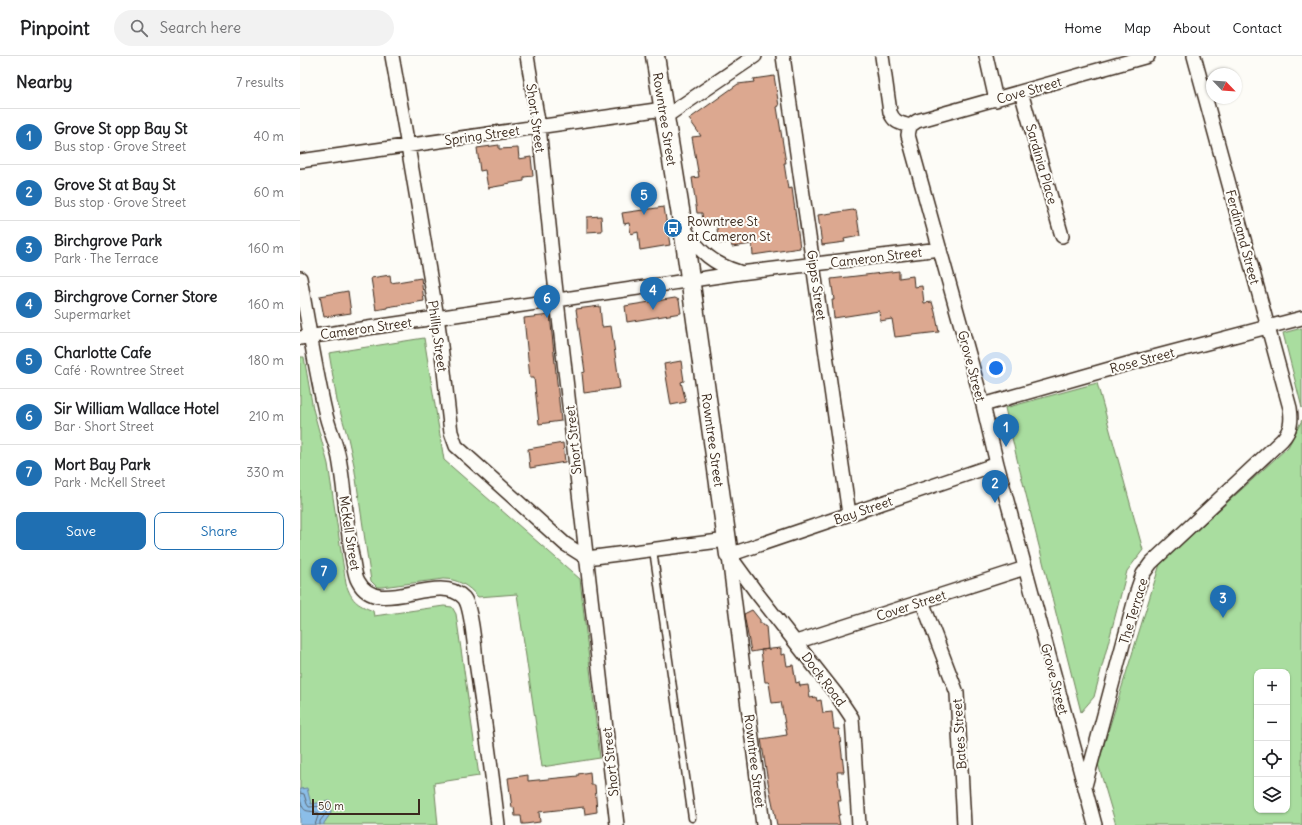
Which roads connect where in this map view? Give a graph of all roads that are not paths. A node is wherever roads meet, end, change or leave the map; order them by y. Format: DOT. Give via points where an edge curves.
graph roads {
  1 [pos="392,56"];
  2 [pos="527,56"];
  3 [pos="655,56"];
  4 [pos="756,56"];
  5 [pos="783,56"];
  6 [pos="882,56"];
  7 [pos="986,56"];
  8 [pos="1148,56"];
  9 [pos="1194,56"];
  10 [pos="1021,92"];
  11 [pos="996,100"];
  12 [pos="664,113"];
  13 [pos="910,126"];
  14 [pos="539,127"];
  15 [pos="409,146"];
  16 [pos="300,162"];
  17 [pos="683,228"];
  18 [pos="1062,236"];
  19 [pos="940,249"];
  20 [pos="814,264"];
  21 [pos="740,273"];
  22 [pos="300,278"];
  23 [pos="690,280"];
  24 [pos="557,299"];
  25 [pos="437,317"];
  26 [pos="1302,318"];
  27 [pos="1268,327"];
  28 [pos="305,337"];
  29 [pos="983,405"];
  30 [pos="1291,424"];
  31 [pos="997,464"];
  32 [pos="849,514"];
  33 [pos="728,547"];
  34 [pos="654,550"];
  35 [pos="587,558"];
  36 [pos="1025,568"];
  37 [pos="756,592"];
  38 [pos="734,596"];
  39 [pos="922,601"];
  40 [pos="796,642"];
  41 [pos="1084,788"];
  42 [pos="692,818"];
  43 [pos="498,825"];
  44 [pos="617,825"];
  45 [pos="763,825"];
  46 [pos="859,825"];
  47 [pos="964,825"];
  48 [pos="1095,825"];
  1 -- 15 [label="street, Phillip Street"];
  2 -- 14 [label="street, Short Street"];
  3 -- 12 [label="street, Rowntree Street"];
  4 -- 12 [label="street, Spring Street"];
  5 -- 20 [label="street, Gipps Street"];
  6 -- 13 [label="street" via="890,112 893,119"];
  7 -- 11 [label="street"];
  8 -- 10 [label="street, Cove Street"];
  9 -- 27 [label="street, Ferdinand Street"];
  10 -- 11 [label="street, Cove Street"];
  10 -- 18 [label="street, Sardinia Place"];
  11 -- 13 [label="street, Cove Street" via="917,121"];
  12 -- 14 [label="street, Spring Street"];
  12 -- 17 [label="street, Rowntree Street"];
  13 -- 19 [label="street, Grove Street" via="908,135"];
  14 -- 15 [label="street, Spring Street"];
  14 -- 24 [label="street, Short Street"];
  15 -- 16 [label="street, Spring Street"];
  15 -- 25 [label="street, Phillip Street"];
  17 -- 21 [label="street, Cameron Street" via="708,258"];
  17 -- 23 [label="street, Rowntree Street"];
  19 -- 20 [label="street, Cameron Street"];
  19 -- 29 [label="street, Grove Street"];
  20 -- 21 [label="street, Cameron Street"];
  20 -- 32 [label="street, Gipps Street"];
  21 -- 23 [label="street, Cameron Street"];
  22 -- 28 [label="street"];
  23 -- 24 [label="street, Cameron Street"];
  23 -- 33 [label="street, Rowntree Street"];
  24 -- 25 [label="street, Cameron Street"];
  24 -- 35 [label="street, Short Street"];
  25 -- 28 [label="street, Cameron Street"];
  25 -- 35 [label="street, Phillip Street" via="451,432 456,446 564,544"];
  26 -- 27 [label="street, Rose Street"];
  27 -- 29 [label="street, Rose Street"];
  27 -- 30 [label="street, Ferdinand Street" via="1290,408"];
  28 -- 43 [label="street, McKell Street" via="339,457 357,580 372,596 384,597 446,589 458,593 465,599"];
  29 -- 31 [label="street, Grove Street"];
  30 -- 41 [label="street, The Terrace" via="1282,440 1151,563 1143,574"];
  31 -- 32 [label="street, Bay Street"];
  31 -- 36 [label="street, Grove Street"];
  32 -- 33 [label="street, Bay Street"];
  33 -- 34 [label="street, Bay Street"];
  33 -- 37 [label="street, Dock Road"];
  33 -- 38 [label="street, Rowntree Street"];
  34 -- 35 [label="street, Bay Street"];
  34 -- 42 [label="lane"];
  35 -- 44 [label="street, Short Street"];
  36 -- 39 [label="street, Cover Street"];
  36 -- 41 [label="street, Grove Street"];
  37 -- 38 [label="street" via="743,591"];
  37 -- 40 [label="street, Dock Road"];
  38 -- 45 [label="street, Rowntree Street"];
  39 -- 40 [label="street, Cover Street"];
  39 -- 47 [label="street, Bates Street" via="957,693"];
  40 -- 46 [label="street, Dock Road" via="852,718"];
  41 -- 48 [label="street, Grove Street"];
}
